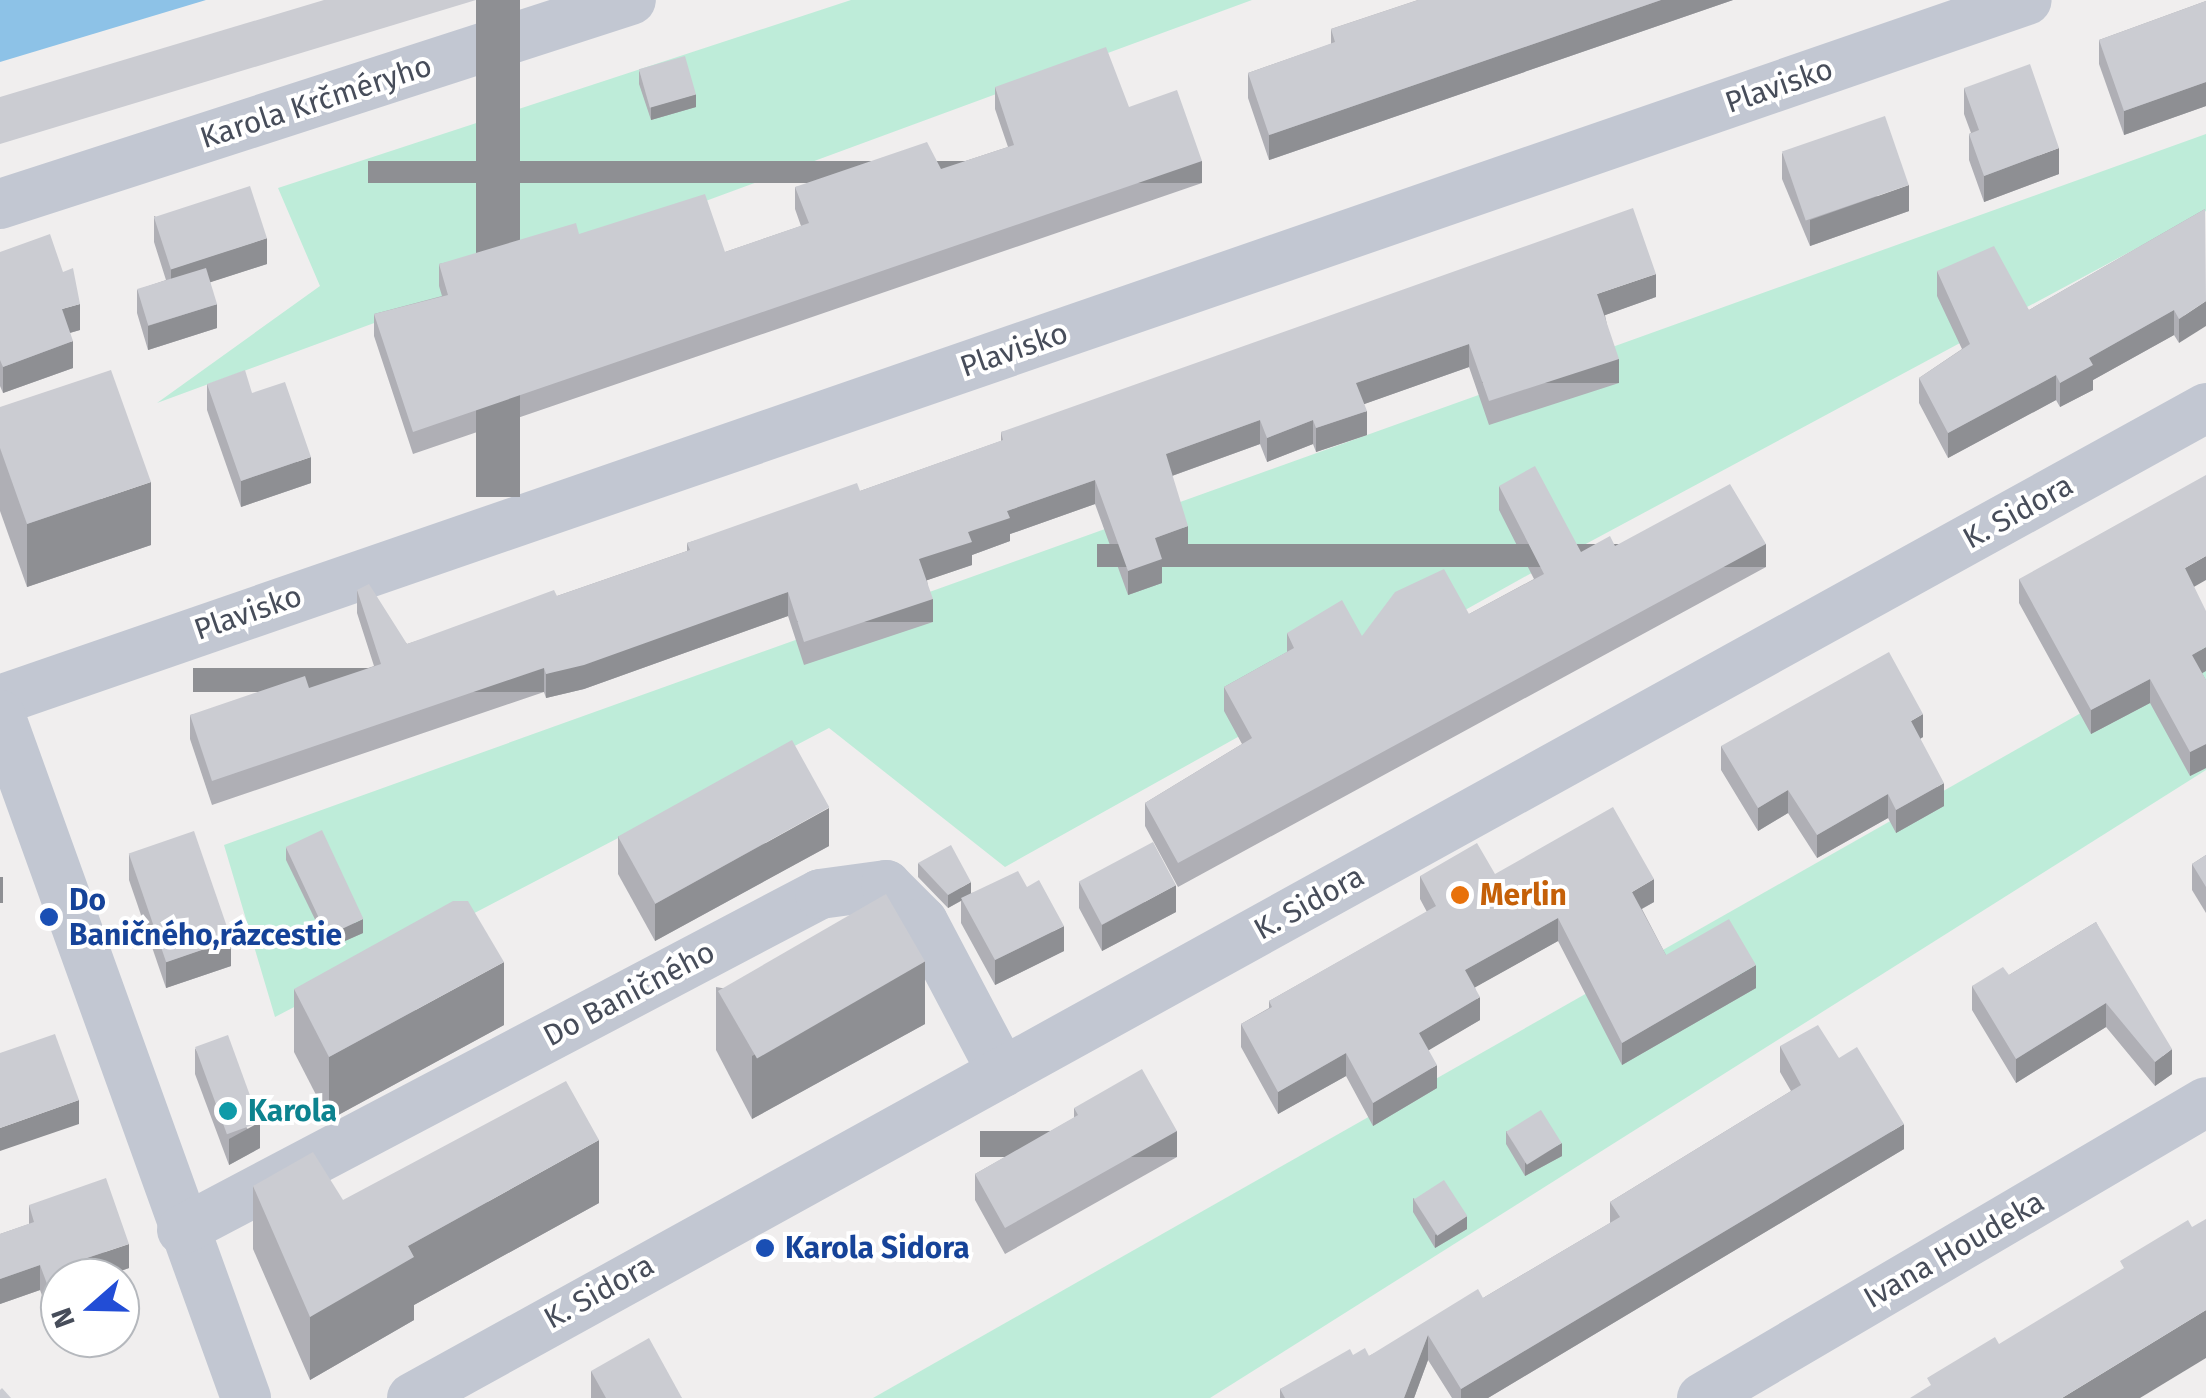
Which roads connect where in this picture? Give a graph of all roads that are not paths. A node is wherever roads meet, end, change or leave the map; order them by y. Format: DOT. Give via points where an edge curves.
graph roads {
  1 [pos="631,0"];
  2 [pos="2028,0"];
  3 [pos="0,204"];
  4 [pos="2206,408"];
  5 [pos="0,700"];
  6 [pos="0,715"];
  7 [pos="1002,1072"];
  8 [pos="2206,1102"];
  9 [pos="182,1230"];
  10 [pos="246,1398"];
  11 [pos="412,1398"];
  12 [pos="1702,1398"];
  1 -- 3 [label="street, Karola Krčméryho"];
  2 -- 5 [label="street, Plavisko"];
  4 -- 7 [label="street, K. Sidora"];
  6 -- 9 [label="street"];
  7 -- 9 [label="street, Do Baničného" via="923,922 886,885 820,894"];
  7 -- 11 [label="street, K. Sidora"];
  8 -- 12 [label="street, Ivana Houdeka"];
  9 -- 10 [label="street"];
}
